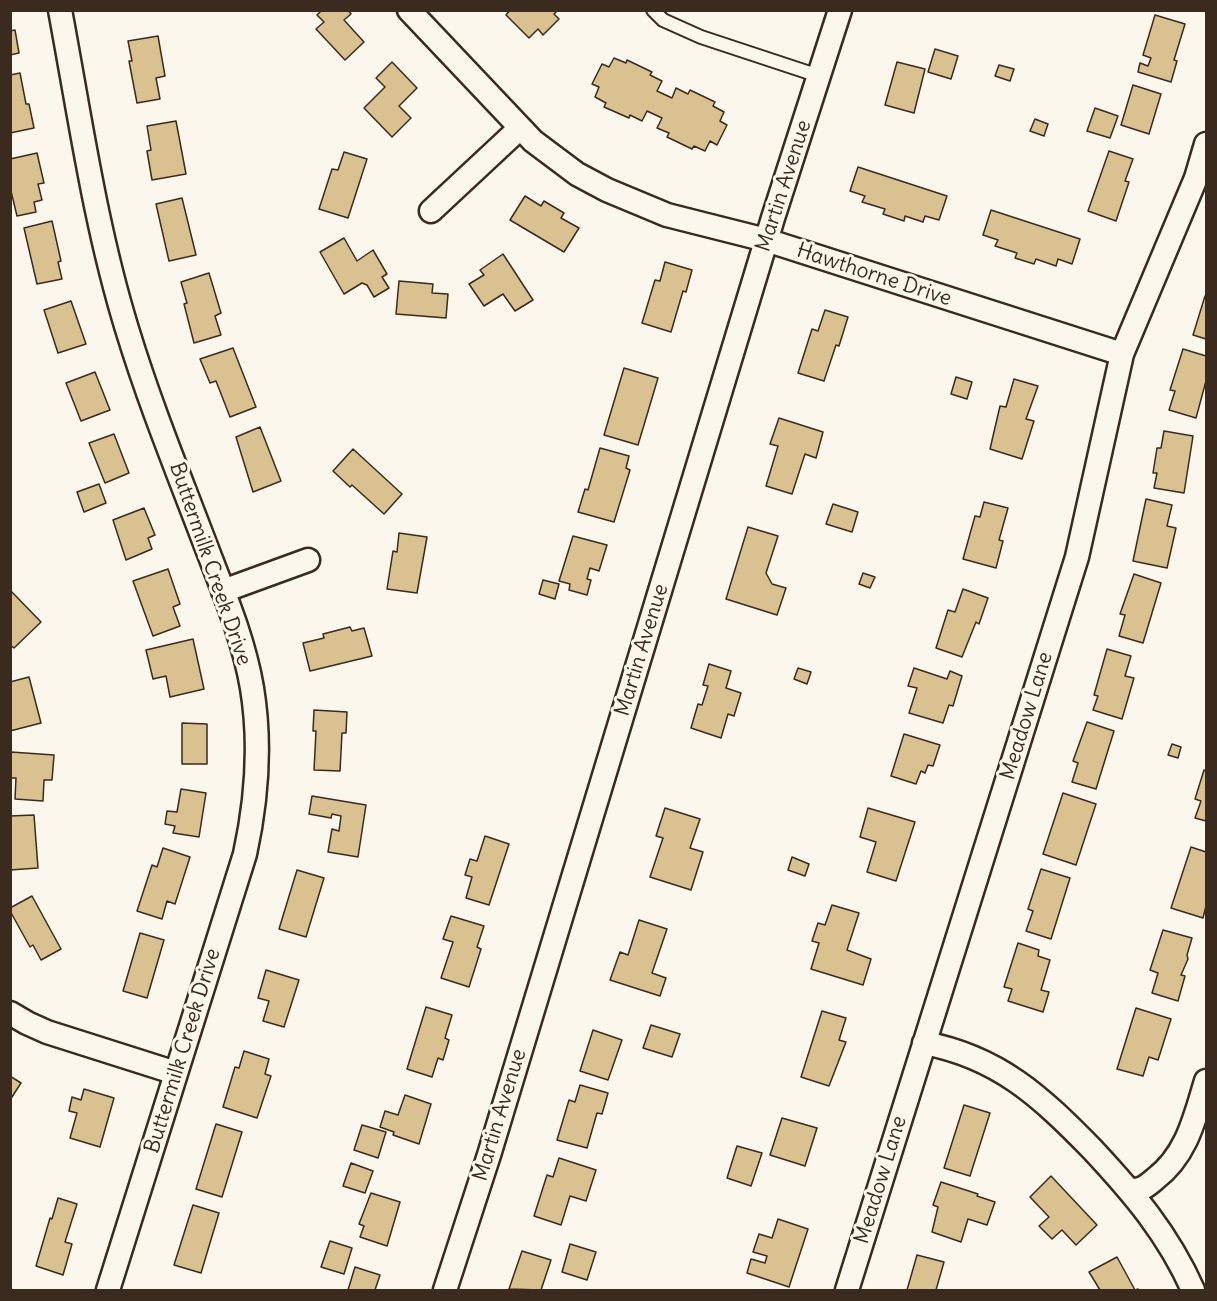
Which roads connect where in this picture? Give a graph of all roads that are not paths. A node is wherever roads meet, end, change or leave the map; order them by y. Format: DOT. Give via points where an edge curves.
graph roads {
  1 [pos="60,10"];
  2 [pos="410,10"];
  3 [pos="653,10"];
  4 [pos="840,10"];
  5 [pos="819,76"];
  6 [pos="520,128"];
  7 [pos="1206,144"];
  8 [pos="431,211"];
  9 [pos="766,240"];
  10 [pos="1122,354"];
  11 [pos="308,560"];
  12 [pos="223,591"];
  13 [pos="10,1013"];
  14 [pos="924,1043"];
  15 [pos="176,1073"];
  16 [pos="1206,1081"];
  17 [pos="1130,1190"];
  18 [pos="108,1290"];
  19 [pos="445,1290"];
  20 [pos="846,1290"];
  21 [pos="1193,1290"];
  1 -- 12 [label="street, Buttermilk Creek Drive" via="97,213 117,297"];
  2 -- 6 [label="street, Hawthorne Drive"];
  3 -- 5 [label="lane" via="663,20 701,37"];
  4 -- 5 [label="street, Martin Avenue"];
  5 -- 9 [label="street, Martin Avenue"];
  6 -- 8 [label="street"];
  6 -- 9 [label="street, Hawthorne Drive" via="568,168 631,202"];
  7 -- 10 [label="street, Meadow Lane" via="1196,178"];
  9 -- 10 [label="street, Hawthorne Drive"];
  9 -- 19 [label="street, Martin Avenue"];
  10 -- 14 [label="street, Meadow Lane" via="1077,557"];
  11 -- 12 [label="street"];
  12 -- 15 [label="street, Buttermilk Creek Drive" via="252,687 257,743 255,799 242,864"];
  13 -- 15 [label="street" via="47,1032"];
  14 -- 17 [label="street" via="989,1064 1027,1088"];
  14 -- 20 [label="street, Meadow Lane"];
  15 -- 18 [label="street, Buttermilk Creek Drive"];
  16 -- 17 [label="street" via="1189,1136 1177,1156 1153,1181 1138,1191"];
  17 -- 21 [label="street" via="1166,1238"];
}
